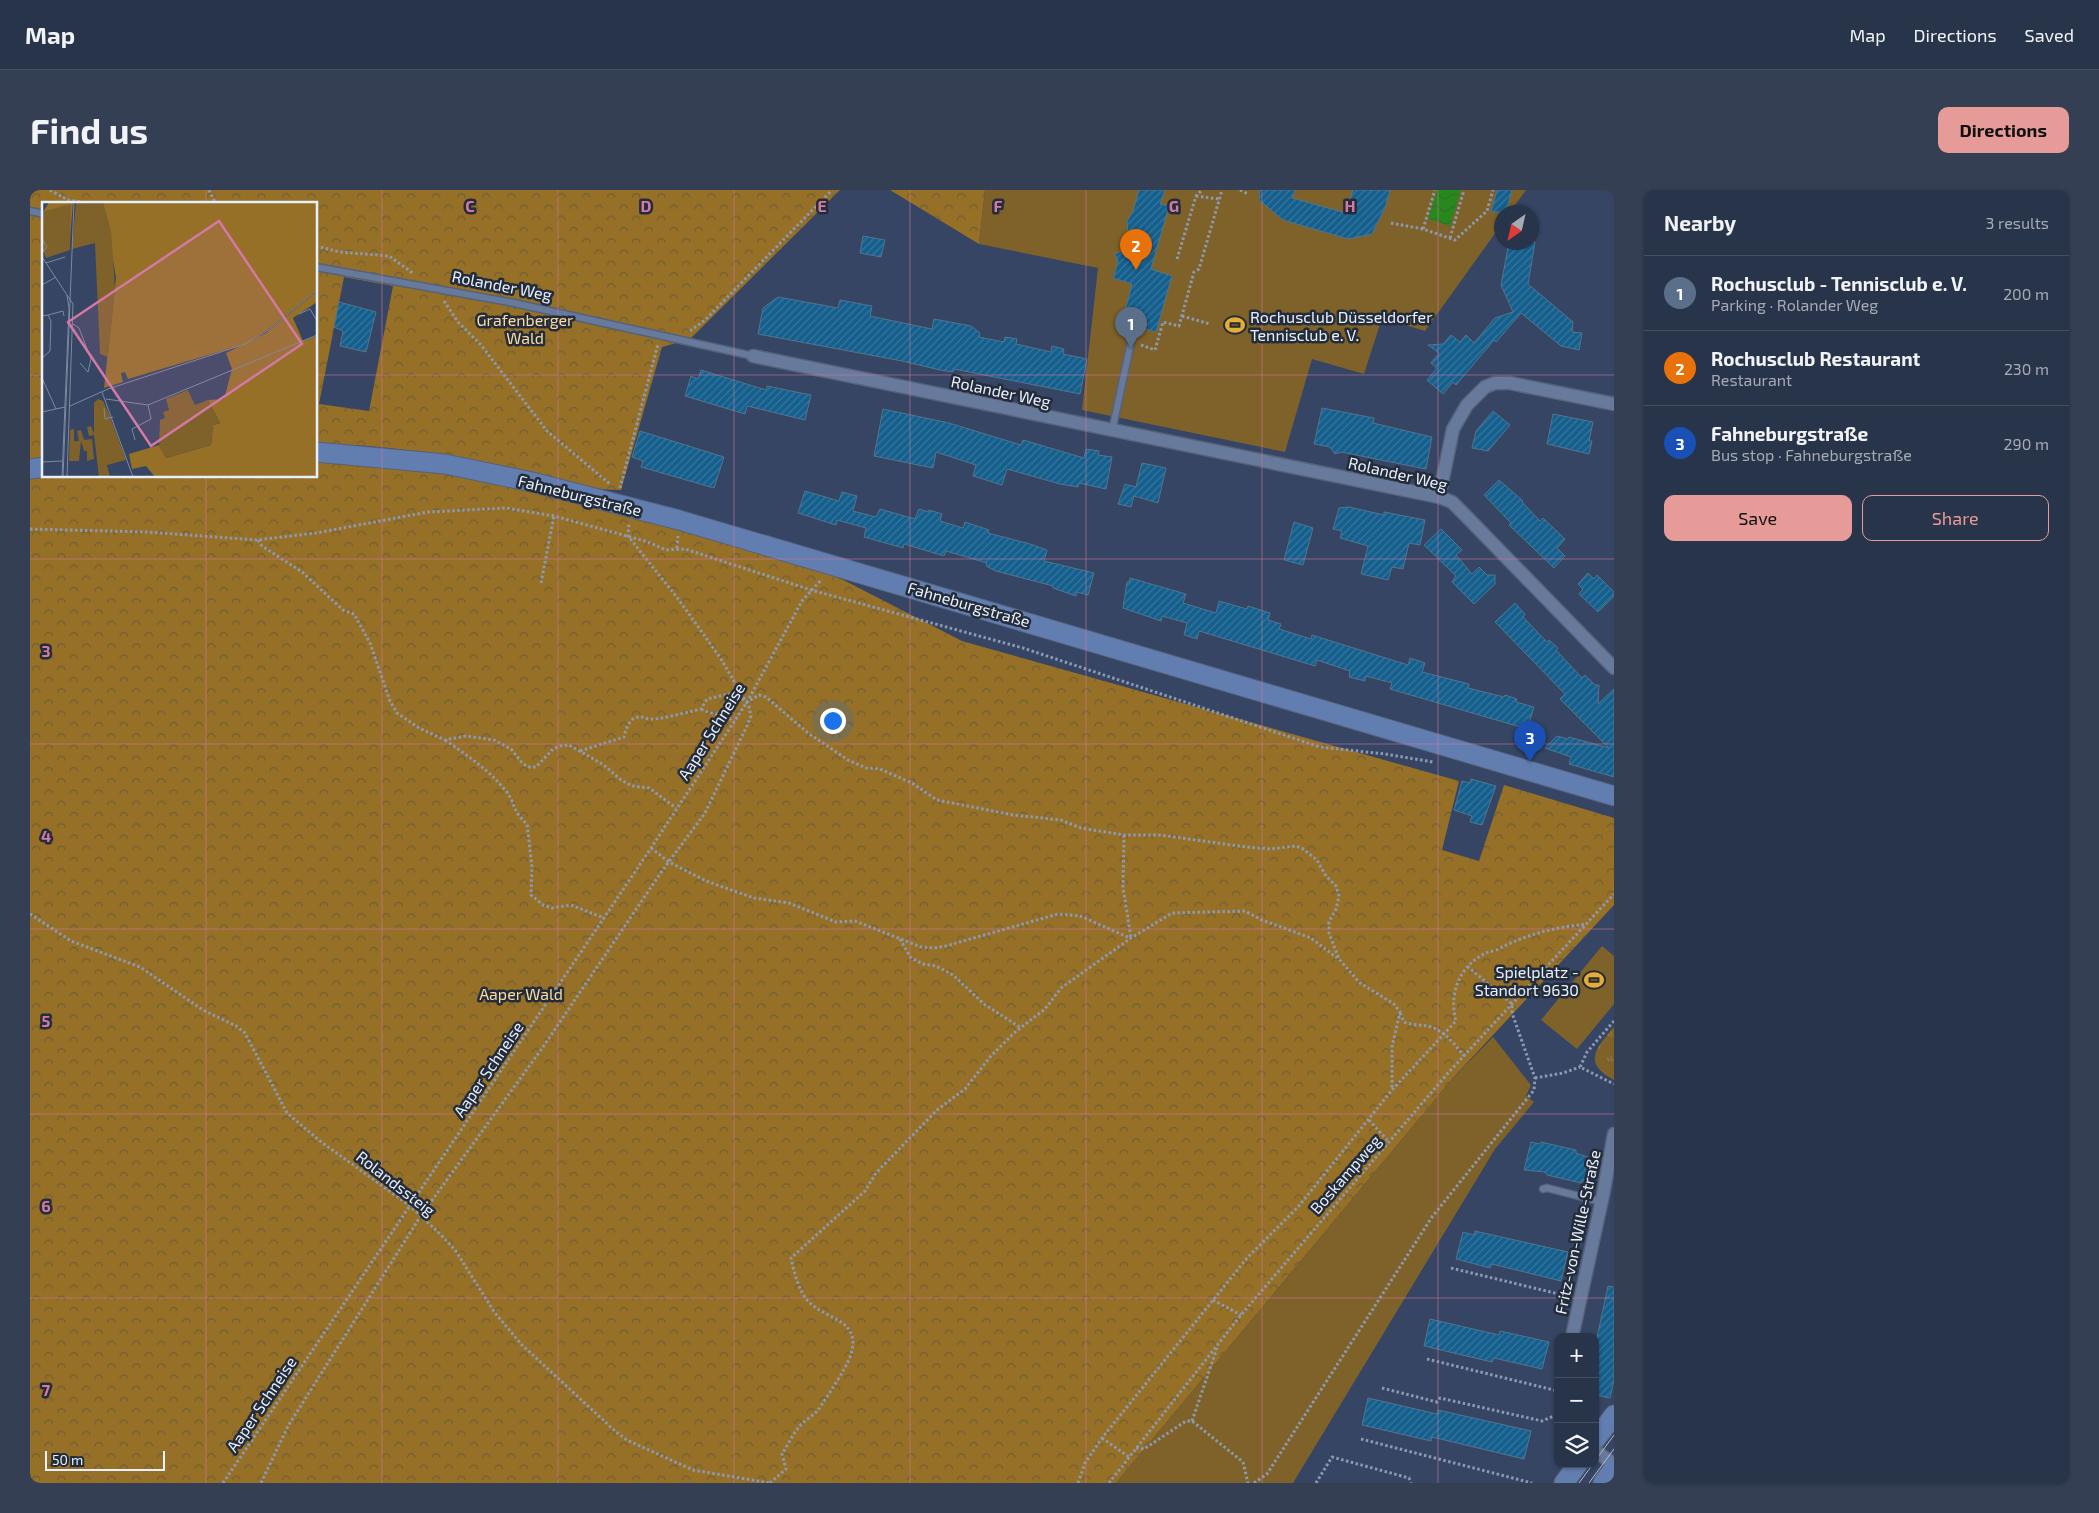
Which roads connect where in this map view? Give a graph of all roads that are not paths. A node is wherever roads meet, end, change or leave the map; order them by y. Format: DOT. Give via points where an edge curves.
graph roads {
  1 [pos="318,267"];
  2 [pos="1131,342"];
  3 [pos="753,356"];
  4 [pos="1614,404"];
  5 [pos="1112,431"];
  6 [pos="318,452"];
  7 [pos="1439,497"];
  8 [pos="1614,668"];
  9 [pos="1614,796"];
  10 [pos="1614,1134"];
  11 [pos="1543,1189"];
  12 [pos="1602,1202"];
  13 [pos="1573,1333"];
  14 [pos="1614,1415"];
  15 [pos="1599,1435"];
  16 [pos="1599,1454"];
  17 [pos="1614,1466"];
  18 [pos="1575,1468"];
  19 [pos="1564,1483"];
  20 [pos="1603,1483"];
  1 -- 3 [label="lane, Rolander Weg" via="514,303"];
  2 -- 5 [label="lane"];
  3 -- 5 [label="street, Rolander Weg"];
  4 -- 7 [label="street" via="1510,383 1485,387 1467,405 1453,429"];
  5 -- 7 [label="street, Rolander Weg"];
  6 -- 9 [label="street, Fahneburgstraße" via="445,464 679,520"];
  7 -- 8 [label="street, Rolander Weg" via="1452,502"];
  10 -- 12 [label="street, Fritz-von-Wille-Straße"];
  11 -- 12 [label="lane"];
  12 -- 13 [label="street, Fritz-von-Wille-Straße"];
  14 -- 15 [label="street"];
  16 -- 17 [label="street"];
  17 -- 20 [label="street"];
  18 -- 19 [label="street"];
}
